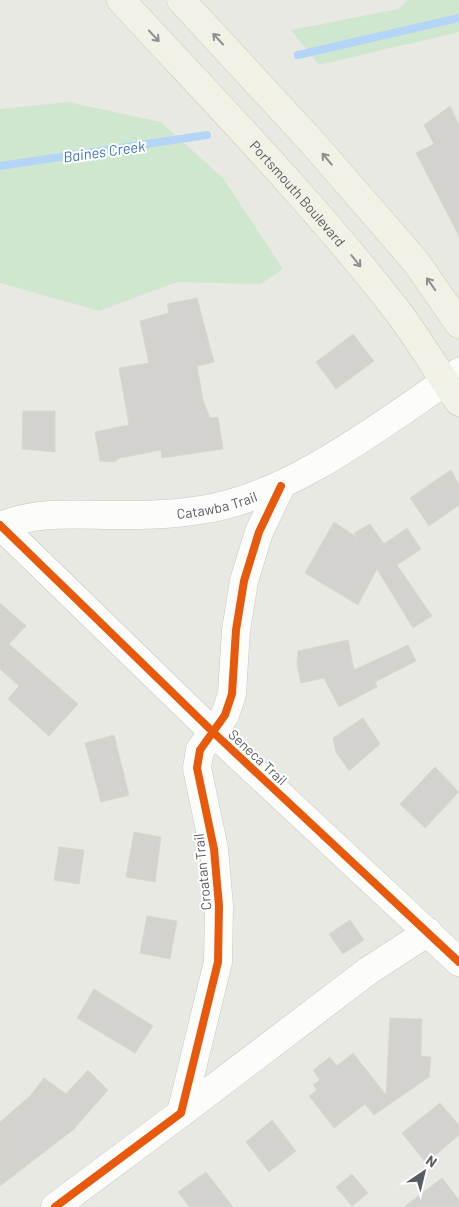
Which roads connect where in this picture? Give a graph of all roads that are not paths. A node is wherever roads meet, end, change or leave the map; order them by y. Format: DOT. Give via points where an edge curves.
graph roads {
  1 [pos="121,0"];
  2 [pos="181,0"];
  3 [pos="459,324"];
  4 [pos="454,385"];
  5 [pos="281,486"];
  6 [pos="0,525"];
  7 [pos="214,733"];
  8 [pos="428,932"];
  9 [pos="459,962"];
  10 [pos="181,1113"];
  11 [pos="55,1207"];
  1 -- 4 [label="main road, Portsmouth Boulevard, one-way" via="350,254"];
  3 -- 2 [label="main road, one-way" via="416,262 313,143"];
  4 -- 5 [label="street, Catawba Trail"];
  5 -- 6 [label="street, Catawba Trail" via="201,510 129,515 41,514"];
  5 -- 7 [label="street, Croatan Trail" via="260,532 244,580 236,630 232,694"];
  6 -- 7 [label="street, Seneca Trail"];
  7 -- 8 [label="street, Seneca Trail"];
  7 -- 10 [label="street, Croatan Trail" via="200,750 196,768 214,850 219,906 218,962"];
  8 -- 9 [label="street, Seneca Trail"];
  8 -- 10 [label="street" via="368,971"];
  10 -- 11 [label="street"];
}
